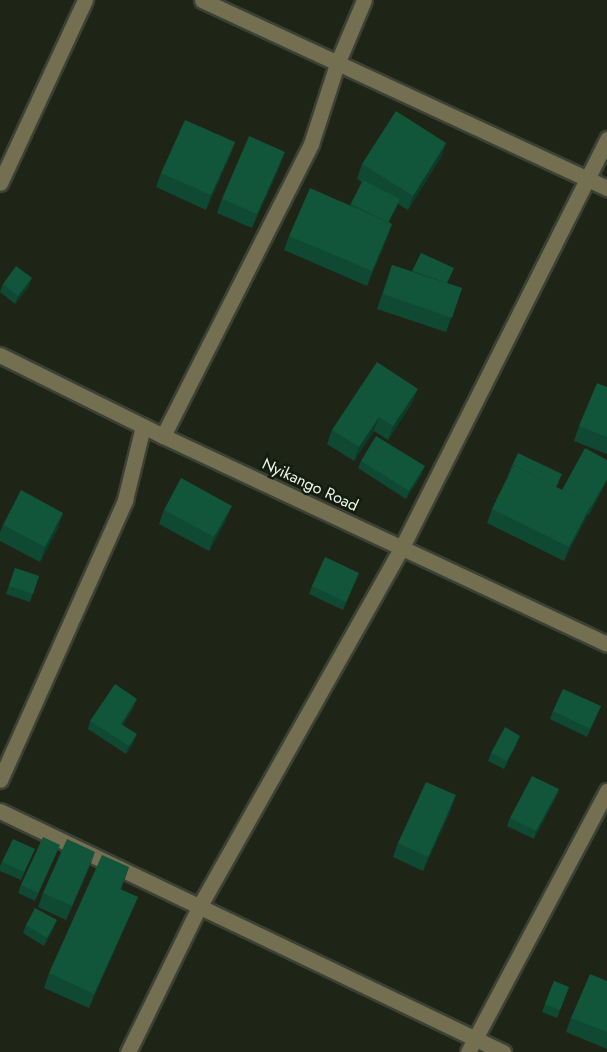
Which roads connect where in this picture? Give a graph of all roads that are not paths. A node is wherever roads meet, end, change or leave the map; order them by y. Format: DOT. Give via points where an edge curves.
graph roads {
  1 [pos="85,0"];
  2 [pos="202,0"];
  3 [pos="364,0"];
  4 [pos="337,64"];
  5 [pos="607,139"];
  6 [pos="589,179"];
  7 [pos="0,183"];
  8 [pos="607,188"];
  9 [pos="0,355"];
  10 [pos="143,426"];
  11 [pos="163,436"];
  12 [pos="402,547"];
  13 [pos="607,644"];
  14 [pos="0,780"];
  15 [pos="607,791"];
  16 [pos="0,811"];
  17 [pos="198,909"];
  18 [pos="471,1045"];
  19 [pos="128,1052"];
  20 [pos="503,1052"];
  1 -- 7 [label="street"];
  2 -- 4 [label="street"];
  3 -- 4 [label="street"];
  4 -- 6 [label="street"];
  4 -- 11 [label="street" via="311,144"];
  5 -- 6 [label="street"];
  6 -- 8 [label="street"];
  6 -- 12 [label="street"];
  9 -- 10 [label="street, Nyikango Road"];
  10 -- 11 [label="street, Nyikango Road"];
  10 -- 14 [label="street" via="125,500"];
  11 -- 12 [label="street, Nyikango Road"];
  12 -- 13 [label="street, Nyikango Road"];
  12 -- 17 [label="street"];
  15 -- 18 [label="street"];
  16 -- 17 [label="street"];
  17 -- 18 [label="street"];
  17 -- 19 [label="street"];
  18 -- 20 [label="street"];
}
